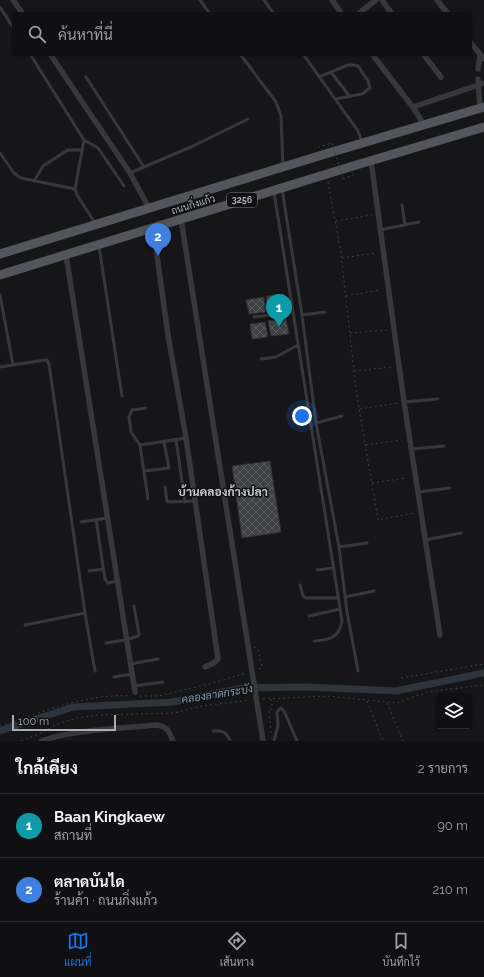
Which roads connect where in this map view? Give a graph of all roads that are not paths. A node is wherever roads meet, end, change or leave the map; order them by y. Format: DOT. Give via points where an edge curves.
graph roads {
  1 [pos="13,0"];
  2 [pos="200,0"];
  3 [pos="264,0"];
  4 [pos="332,0"];
  5 [pos="376,0"];
  6 [pos="382,0"];
  7 [pos="437,0"];
  8 [pos="0,7"];
  9 [pos="21,12"];
  10 [pos="209,12"];
  11 [pos="273,12"];
  12 [pos="341,12"];
  13 [pos="361,12"];
  14 [pos="391,12"];
  15 [pos="446,12"];
  16 [pos="12,26"];
  17 [pos="472,44"];
  18 [pos="31,56"];
  19 [pos="51,56"];
  20 [pos="242,56"];
  21 [pos="304,56"];
  22 [pos="374,56"];
  23 [pos="425,56"];
  24 [pos="482,57"];
  25 [pos="478,69"];
  26 [pos="331,72"];
  27 [pos="86,77"];
  28 [pos="319,77"];
  29 [pos="441,77"];
  30 [pos="480,83"];
  31 [pos="350,97"];
  32 [pos="335,99"];
  33 [pos="413,107"];
  34 [pos="482,108"];
  35 [pos="248,119"];
  36 [pos="424,125"];
  37 [pos="484,127"];
  38 [pos="84,140"];
  39 [pos="363,143"];
  40 [pos="82,150"];
  41 [pos="0,153"];
  42 [pos="371,161"];
  43 [pos="144,167"];
  44 [pos="283,167"];
  45 [pos="130,173"];
  46 [pos="34,181"];
  47 [pos="124,186"];
  48 [pos="75,189"];
  49 [pos="278,189"];
  50 [pos="402,205"];
  51 [pos="149,208"];
  52 [pos="181,219"];
  53 [pos="419,222"];
  54 [pos="96,224"];
  55 [pos="405,225"];
  56 [pos="153,228"];
  57 [pos="380,230"];
  58 [pos="99,244"];
  59 [pos="1,252"];
  60 [pos="66,255"];
  61 [pos="0,275"];
  62 [pos="0,295"];
  63 [pos="293,312"];
  64 [pos="325,312"];
  65 [pos="302,315"];
  66 [pos="254,317"];
  67 [pos="298,345"];
  68 [pos="261,359"];
  69 [pos="13,365"];
  70 [pos="0,367"];
  71 [pos="122,396"];
  72 [pos="438,399"];
  73 [pos="404,402"];
  74 [pos="146,408"];
  75 [pos="342,416"];
  76 [pos="316,423"];
  77 [pos="186,438"];
  78 [pos="176,440"];
  79 [pos="164,442"];
  80 [pos="140,445"];
  81 [pos="444,446"];
  82 [pos="412,449"];
  83 [pos="144,471"];
  84 [pos="165,487"];
  85 [pos="450,488"];
  86 [pos="418,492"];
  87 [pos="148,499"];
  88 [pos="196,501"];
  89 [pos="185,502"];
  90 [pos="107,518"];
  91 [pos="96,519"];
  92 [pos="81,522"];
  93 [pos="461,533"];
  94 [pos="425,540"];
  95 [pos="367,543"];
  96 [pos="339,547"];
  97 [pos="334,568"];
  98 [pos="103,569"];
  99 [pos="317,570"];
  100 [pos="89,571"];
  101 [pos="117,581"];
  102 [pos="300,586"];
  103 [pos="374,591"];
  104 [pos="345,597"];
  105 [pos="338,598"];
  106 [pos="134,606"];
  107 [pos="340,610"];
  108 [pos="85,613"];
  109 [pos="309,616"];
  110 [pos="25,625"];
  111 [pos="440,635"];
  112 [pos="126,640"];
  113 [pos="314,641"];
  114 [pos="106,643"];
  115 [pos="158,659"];
  116 [pos="130,664"];
  117 [pos="205,667"];
  118 [pos="95,671"];
  119 [pos="358,671"];
  120 [pos="132,674"];
  121 [pos="114,676"];
  122 [pos="163,682"];
  123 [pos="134,689"];
  124 [pos="213,731"];
  125 [pos="72,734"];
  126 [pos="41,741"];
  127 [pos="75,741"];
  128 [pos="173,741"];
  129 [pos="230,741"];
  130 [pos="263,741"];
  131 [pos="274,741"];
  132 [pos="297,741"];
  1 -- 9 [label="street"];
  2 -- 10 [label="lane"];
  3 -- 11 [label="lane"];
  4 -- 12 [label="street"];
  5 -- 13 [label="street"];
  6 -- 14 [label="street"];
  7 -- 15 [label="street"];
  8 -- 16 [label="lane"];
  17 -- 24 [label="street"];
  18 -- 38 [label="lane"];
  19 -- 45 [label="street"];
  20 -- 44 [label="lane" via="279,108"];
  21 -- 28 [label="lane"];
  22 -- 33 [label="street"];
  23 -- 29 [label="street"];
  24 -- 25 [label="street"];
  26 -- 28 [label="lane"];
  26 -- 31 [label="lane"];
  26 -- 31 [label="lane" via="348,65 358,66 370,88 362,94"];
  27 -- 43 [label="lane"];
  28 -- 32 [label="lane"];
  30 -- 33 [label="street"];
  30 -- 34 [label="street"];
  31 -- 32 [label="lane"];
  32 -- 39 [label="lane" via="358,131"];
  33 -- 36 [label="street"];
  34 -- 36 [label="main road, ถนนกิ่งแก้ว / 3256"];
  35 -- 43 [label="lane"];
  36 -- 39 [label="main road, ถนนกิ่งแก้ว / 3256"];
  37 -- 42 [label="main road, ถนนกิ่งแก้ว / 3256"];
  38 -- 40 [label="lane"];
  38 -- 47 [label="lane" via="98,148"];
  39 -- 44 [label="main road, ถนนกิ่งแก้ว / 3256"];
  40 -- 46 [label="lane" via="68,150 43,166"];
  40 -- 48 [label="lane"];
  41 -- 46 [label="lane" via="14,174"];
  42 -- 49 [label="main road, ถนนกิ่งแก้ว / 3256"];
  42 -- 57 [label="street"];
  43 -- 45 [label="lane"];
  44 -- 51 [label="main road, ถนนกิ่งแก้ว / 3256"];
  45 -- 51 [label="street"];
  46 -- 48 [label="lane"];
  48 -- 54 [label="lane"];
  49 -- 52 [label="main road, ถนนกิ่งแก้ว / 3256"];
  49 -- 63 [label="lane"];
  49 -- 65 [label="lane"];
  50 -- 55 [label="lane"];
  51 -- 54 [label="main road, ถนนกิ่งแก้ว / 3256"];
  52 -- 56 [label="main road, ถนนกิ่งแก้ว / 3256"];
  52 -- 130 [label="street"];
  53 -- 55 [label="lane"];
  54 -- 59 [label="main road, ถนนกิ่งแก้ว / 3256"];
  55 -- 57 [label="lane"];
  56 -- 58 [label="main road, ถนนกิ่งแก้ว / 3256"];
  56 -- 77 [label="street"];
  57 -- 73 [label="street"];
  58 -- 60 [label="main road, ถนนกิ่งแก้ว / 3256"];
  58 -- 71 [label="lane"];
  60 -- 61 [label="main road, ถนนกิ่งแก้ว / 3256"];
  60 -- 90 [label="street"];
  62 -- 69 [label="lane"];
  63 -- 66 [label="lane"];
  63 -- 67 [label="lane"];
  64 -- 65 [label="lane"];
  65 -- 76 [label="lane"];
  67 -- 68 [label="lane" via="276,357"];
  67 -- 97 [label="lane"];
  69 -- 70 [label="lane"];
  69 -- 108 [label="lane" via="45,360 49,364"];
  72 -- 73 [label="lane"];
  73 -- 82 [label="street"];
  74 -- 80 [label="lane" via="132,410 129,417 131,432"];
  75 -- 76 [label="lane"];
  76 -- 96 [label="lane"];
  77 -- 78 [label="lane"];
  77 -- 88 [label="street"];
  78 -- 79 [label="lane"];
  78 -- 89 [label="lane"];
  79 -- 80 [label="lane"];
  79 -- 83 [label="lane" via="168,468"];
  80 -- 83 [label="lane"];
  81 -- 82 [label="lane"];
  82 -- 86 [label="street"];
  83 -- 87 [label="lane"];
  84 -- 89 [label="lane" via="167,501"];
  85 -- 86 [label="lane"];
  86 -- 94 [label="street"];
  88 -- 89 [label="lane"];
  88 -- 117 [label="street" via="218,659"];
  90 -- 91 [label="lane"];
  90 -- 101 [label="street"];
  91 -- 92 [label="lane"];
  91 -- 98 [label="lane"];
  93 -- 94 [label="lane"];
  94 -- 111 [label="street"];
  95 -- 96 [label="lane"];
  96 -- 104 [label="lane"];
  97 -- 99 [label="lane"];
  97 -- 105 [label="lane"];
  98 -- 100 [label="lane"];
  98 -- 101 [label="lane" via="108,583"];
  101 -- 112 [label="street"];
  102 -- 105 [label="lane" via="306,598"];
  103 -- 104 [label="lane"];
  104 -- 119 [label="lane"];
  105 -- 107 [label="lane"];
  106 -- 112 [label="lane" via="139,634 136,638"];
  107 -- 109 [label="lane"];
  107 -- 113 [label="lane" via="341,629 336,636"];
  108 -- 110 [label="lane"];
  108 -- 118 [label="lane"];
  112 -- 114 [label="lane"];
  112 -- 116 [label="street"];
  115 -- 116 [label="lane"];
  116 -- 120 [label="street"];
  120 -- 121 [label="lane"];
  120 -- 123 [label="street"];
  122 -- 123 [label="lane"];
  124 -- 129 [label="lane" via="224,732"];
  125 -- 126 [label="street"];
  125 -- 127 [label="street"];
  125 -- 128 [label="street" via="156,725 167,728"];
  131 -- 132 [label="lane" via="278,726 277,712 281,708"];
}
